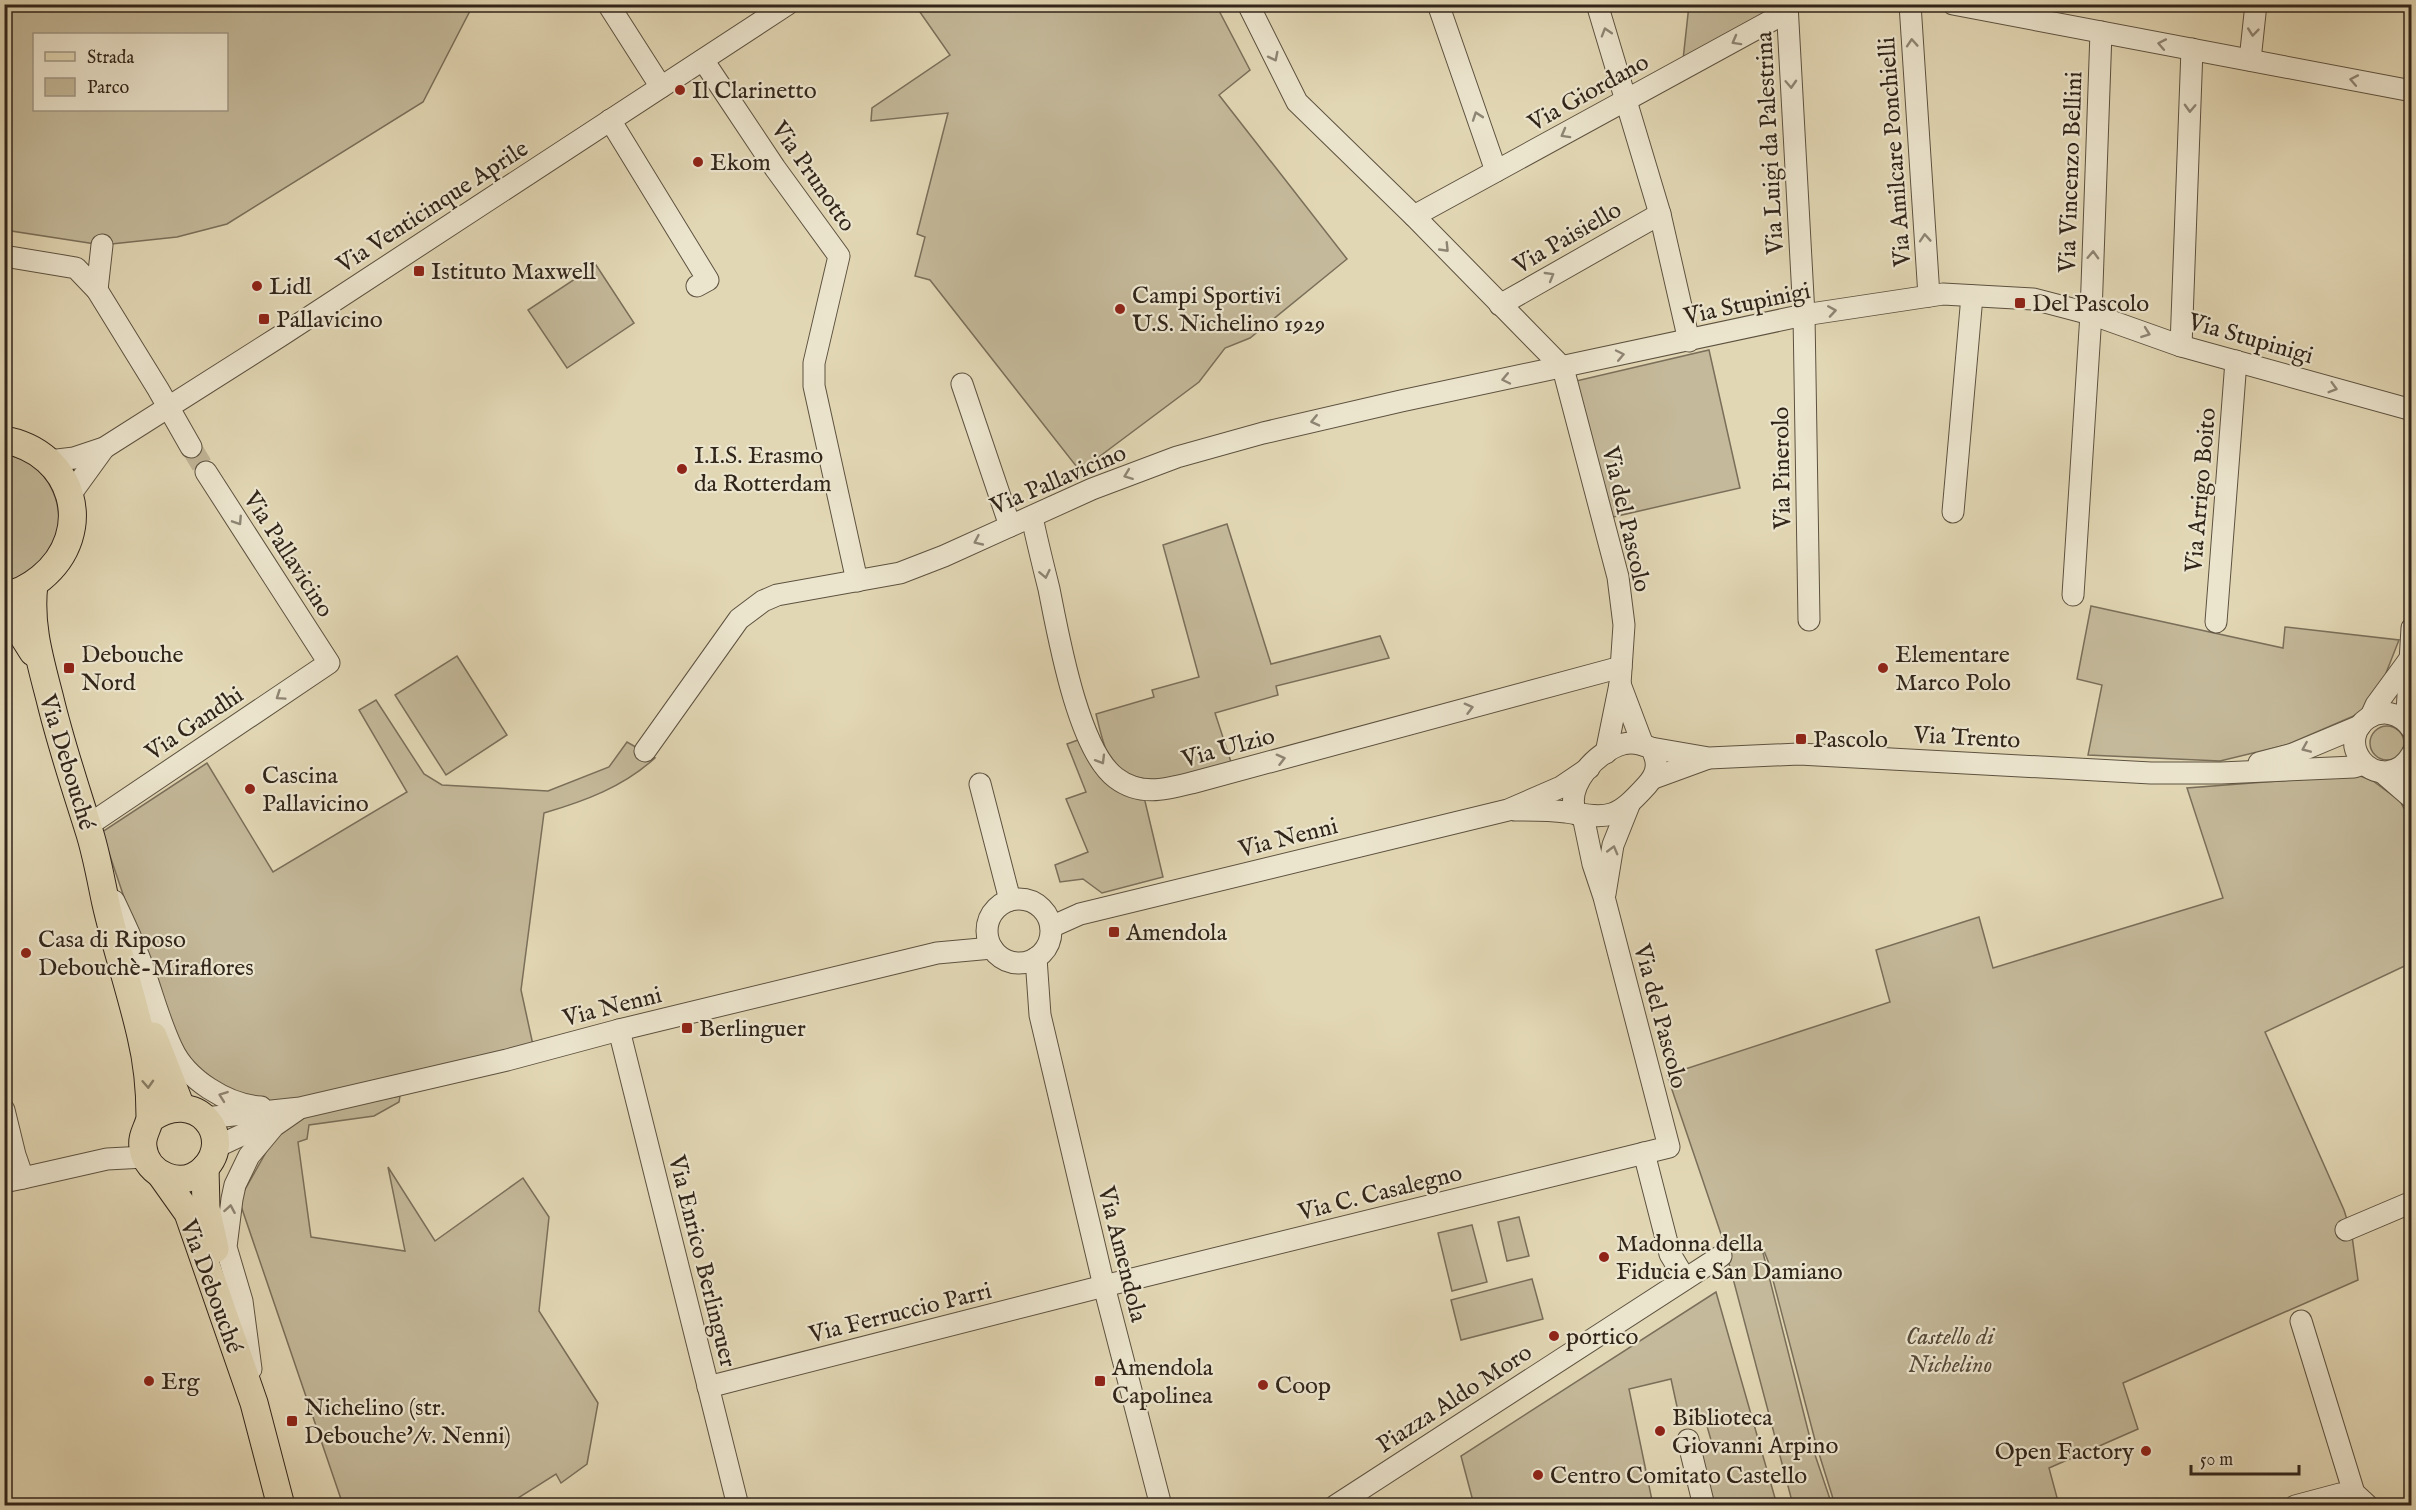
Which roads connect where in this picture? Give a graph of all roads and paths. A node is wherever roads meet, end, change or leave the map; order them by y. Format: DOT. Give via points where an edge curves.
graph roads {
  1 [pos="608,4"];
  2 [pos="788,4"];
  3 [pos="1248,4"];
  4 [pos="1438,4"];
  5 [pos="1597,4"];
  6 [pos="1910,4"];
  7 [pos="1953,4"];
  8 [pos="2256,4"];
  9 [pos="1787,8"];
  10 [pos="2101,32"];
  11 [pos="2192,50"];
  12 [pos="703,60"];
  13 [pos="2250,60"];
  14 [pos="661,87"];
  15 [pos="2412,91"];
  16 [pos="1626,100"];
  17 [pos="610,120"];
  18 [pos="1497,171"];
  19 [pos="1660,214"];
  20 [pos="1414,216"];
  21 [pos="102,245"];
  22 [pos="4,256"];
  23 [pos="697,286"];
  24 [pos="97,290"];
  25 [pos="1929,296"];
  26 [pos="1972,296"];
  27 [pos="1500,305"];
  28 [pos="2091,314"];
  29 [pos="1804,315"];
  30 [pos="1689,340"];
  31 [pos="2181,346"];
  32 [pos="2236,361"];
  33 [pos="1563,368"];
  34 [pos="962,384"];
  35 [pos="167,408"];
  36 [pos="2412,410"];
  37 [pos="4,440"];
  38 [pos="191,447"];
  39 [pos="104,448"];
  40 [pos="49,461"];
  41 [pos="206,472"];
  42 [pos="70,495"];
  43 [pos="1953,512"];
  44 [pos="1032,517"];
  45 [pos="1010,526"];
  46 [pos="857,581"];
  47 [pos="34,584"];
  48 [pos="4,595"];
  49 [pos="2073,595"];
  50 [pos="4,606"];
  51 [pos="1809,620"];
  52 [pos="2216,622"];
  53 [pos="2412,628"];
  54 [pos="2409,660"];
  55 [pos="39,661"];
  56 [pos="329,663"];
  57 [pos="1621,675"];
  58 [pos="2365,721"];
  59 [pos="2411,728"];
  60 [pos="1647,746"];
  61 [pos="645,751"];
  62 [pos="1606,753"];
  63 [pos="2412,754"];
  64 [pos="1709,758"];
  65 [pos="1589,768"];
  66 [pos="2373,768"];
  67 [pos="2222,773"];
  68 [pos="1654,778"];
  69 [pos="980,784"];
  70 [pos="2412,798"];
  71 [pos="1629,805"];
  72 [pos="1508,810"];
  73 [pos="1580,815"];
  74 [pos="87,826"];
  75 [pos="99,864"];
  76 [pos="1604,897"];
  77 [pos="1010,900"];
  78 [pos="114,901"];
  79 [pos="1049,921"];
  80 [pos="988,923"];
  81 [pos="992,948"];
  82 [pos="937,953"];
  83 [pos="1036,958"];
  84 [pos="1012,963"];
  85 [pos="1040,1015"];
  86 [pos="619,1030"];
  87 [pos="300,1108"];
  88 [pos="4,1110"];
  89 [pos="193,1112"];
  90 [pos="1669,1147"];
  91 [pos="150,1148"];
  92 [pos="1644,1153"];
  93 [pos="210,1158"];
  94 [pos="14,1180"];
  95 [pos="2412,1202"];
  96 [pos="2346,1230"];
  97 [pos="1721,1256"];
  98 [pos="1685,1279"];
  99 [pos="1104,1286"];
  100 [pos="2301,1321"];
  101 [pos="708,1387"];
  102 [pos="254,1397"];
  103 [pos="1688,1440"];
  104 [pos="2361,1499"];
  105 [pos="281,1506"];
  106 [pos="738,1506"];
  107 [pos="1161,1506"];
  108 [pos="1335,1506"];
  109 [pos="1704,1506"];
  110 [pos="2295,1506"];
  1 -- 14 [label="street"];
  2 -- 12 [label="street, Via Venticinque Aprile"];
  3 -- 20 [label="street, one-way" via="1297,102"];
  18 -- 4 [label="street, one-way"];
  16 -- 5 [label="street, one-way"];
  25 -- 6 [label="street, Via Amilcare Ponchielli, one-way"];
  7 -- 10 [label="street"];
  8 -- 13 [label="street, one-way"];
  9 -- 16 [label="street, Via Giordano, one-way"];
  9 -- 29 [label="street, Via Luigi da Palestrina, one-way"];
  11 -- 10 [label="street, one-way"];
  28 -- 10 [label="street, Via Vincenzo Bellini, one-way"];
  11 -- 13 [label="street"];
  11 -- 31 [label="street, one-way"];
  12 -- 14 [label="street, Via Venticinque Aprile"];
  12 -- 46 [label="street, Via Prunotto" via="839,256 814,363 814,386"];
  15 -- 13 [label="street, one-way"];
  14 -- 17 [label="street, Via Venticinque Aprile"];
  16 -- 18 [label="street, Via Giordano, one-way"];
  16 -- 19 [label="street"];
  17 -- 23 [label="street" via="708,280"];
  17 -- 35 [label="street, Via Venticinque Aprile"];
  18 -- 20 [label="street, Via Giordano"];
  27 -- 19 [label="street, Via Paisiello, one-way"];
  19 -- 30 [label="street"];
  20 -- 27 [label="street, one-way"];
  21 -- 24 [label="street"];
  22 -- 24 [label="street" via="76,268"];
  24 -- 35 [label="street"];
  25 -- 26 [label="street, Via Stupinigi"];
  29 -- 25 [label="street, Via Stupinigi, one-way"];
  26 -- 28 [label="street, Via Stupinigi" via="2033,299"];
  26 -- 43 [label="street"];
  27 -- 33 [label="street"];
  28 -- 31 [label="street, Via Stupinigi, one-way"];
  28 -- 49 [label="street, Via Vincenzo Bellini"];
  29 -- 30 [label="street, Via Stupinigi"];
  29 -- 51 [label="street, Via Pinerolo"];
  33 -- 30 [label="street, Via Stupinigi, one-way"];
  31 -- 32 [label="street, Via Stupinigi"];
  32 -- 36 [label="street, Via Stupinigi, one-way"];
  32 -- 52 [label="street, Via Arrigo Boito"];
  33 -- 44 [label="street, Via Pallavicino, one-way" via="1401,401 1188,454 1092,489"];
  33 -- 57 [label="street, Via del Pascolo" via="1618,577 1624,624"];
  34 -- 45 [label="street"];
  35 -- 38 [label="street"];
  35 -- 39 [label="street, Via Venticinque Aprile"];
  37 -- 40 [label="main road" via="21,443"];
  39 -- 40 [label="street, Via Venticinque Aprile"];
  39 -- 42 [label="street, Via Venticinque Aprile"];
  40 -- 42 [label="main road"];
  41 -- 56 [label="street, Via Pallavicino, one-way"];
  42 -- 47 [label="main road" via="73,522 67,547 53,568"];
  44 -- 45 [label="street, Via Pallavicino"];
  44 -- 57 [label="street, Via Ulzio, one-way" via="1068,678 1083,721 1108,770 1137,788 1158,791"];
  45 -- 46 [label="street, Via Pallavicino, one-way" via="900,573"];
  46 -- 61 [label="street, Via Pallavicino" via="777,595 749,610"];
  47 -- 48 [label="main road"];
  47 -- 55 [label="main road, Via Debouché" via="31,608"];
  50 -- 55 [label="main road, Via Debouché"];
  53 -- 54 [label="street"];
  54 -- 58 [label="street"];
  54 -- 59 [label="street" via="2407,712"];
  55 -- 74 [label="main road, Via Debouché"];
  56 -- 74 [label="street, Via Gandhi, one-way"];
  57 -- 60 [label="street, Via del Pascolo"];
  57 -- 62 [label="street, Via del Pascolo"];
  58 -- 59 [label="street" via="2380,713 2397,715"];
  58 -- 66 [label="street" via="2356,734 2356,750"];
  58 -- 67 [label="street, Via Trento, one-way" via="2293,754"];
  60 -- 62 [label="street" via="1622,744"];
  60 -- 64 [label="street, Via Trento"];
  60 -- 68 [label="street" via="1657,757"];
  62 -- 65 [label="street"];
  63 -- 66 [label="street, Via Trento" via="2399,769"];
  64 -- 67 [label="street, Via Trento" via="1809,754 2151,773"];
  64 -- 68 [label="street, Via Trento"];
  65 -- 72 [label="street, Via Nenni" via="1561,787"];
  65 -- 73 [label="street" via="1573,793 1572,804"];
  66 -- 67 [label="street, Via Trento"];
  66 -- 70 [label="street"];
  68 -- 71 [label="street"];
  69 -- 77 [label="street"];
  71 -- 73 [label="street" via="1603,816"];
  76 -- 71 [label="street, Via del Pascolo, one-way" via="1613,845"];
  72 -- 73 [label="street, Via Nenni"];
  72 -- 79 [label="street, Via Nenni"];
  73 -- 76 [label="street, Via del Pascolo"];
  74 -- 75 [label="main road, Via Debouché"];
  75 -- 78 [label="main road, Via Debouché"];
  75 -- 91 [label="main road, Via Debouché, one-way" via="142,1038"];
  76 -- 90 [label="street, Via del Pascolo"];
  77 -- 79 [label="street" via="1028,900 1040,906"];
  77 -- 80 [label="street" via="994,912"];
  87 -- 78 [label="street, Via Nenni, one-way" via="253,1106 214,1093 193,1075 172,1049 138,954"];
  78 -- 89 [label="main road, Via Debouché" via="154,1040"];
  79 -- 83 [label="street" via="1051,939"];
  80 -- 81 [label="street" via="987,936"];
  80 -- 82 [label="street, Via Nenni"];
  81 -- 82 [label="street, Via Nenni"];
  81 -- 84 [label="street"];
  82 -- 86 [label="street, Via Nenni"];
  83 -- 84 [label="street"];
  83 -- 85 [label="street, Via Amendola"];
  84 -- 85 [label="street, Via Amendola"];
  85 -- 99 [label="street, Via Amendola"];
  86 -- 87 [label="street, Via Nenni"];
  86 -- 101 [label="street, Via Enrico Berlinguer"];
  87 -- 89 [label="street, Via Nenni"];
  87 -- 93 [label="street, Via Nenni"];
  102 -- 87 [label="street, Via Nenni, one-way" via="242,1301 226,1248 230,1210 235,1185 249,1156 274,1126"];
  88 -- 94 [label="street" via="15,1155"];
  89 -- 91 [label="main road" via="170,1108"];
  89 -- 93 [label="main road, Via Debouché" via="214,1136"];
  90 -- 92 [label="street, Via C. Casalegno"];
  91 -- 93 [label="main road" via="172,1179 196,1175"];
  91 -- 94 [label="street"];
  91 -- 102 [label="main road, Via Debouché" via="188,1213"];
  92 -- 98 [label="street" via="1670,1254"];
  92 -- 99 [label="street, Via C. Casalegno"];
  93 -- 102 [label="main road, Via Debouché" via="206,1208"];
  95 -- 96 [label="street"];
  97 -- 98 [label="street, Piazza Aldo Moro"];
  98 -- 108 [label="street, Piazza Aldo Moro"];
  99 -- 101 [label="street, Via Ferruccio Parri"];
  99 -- 107 [label="street, Via Amendola"];
  100 -- 104 [label="street"];
  101 -- 106 [label="street, Via Enrico Berlinguer"];
  102 -- 105 [label="main road, Via Debouché"];
  103 -- 109 [label="street"];
  104 -- 110 [label="street" via="2340,1494"];
}
